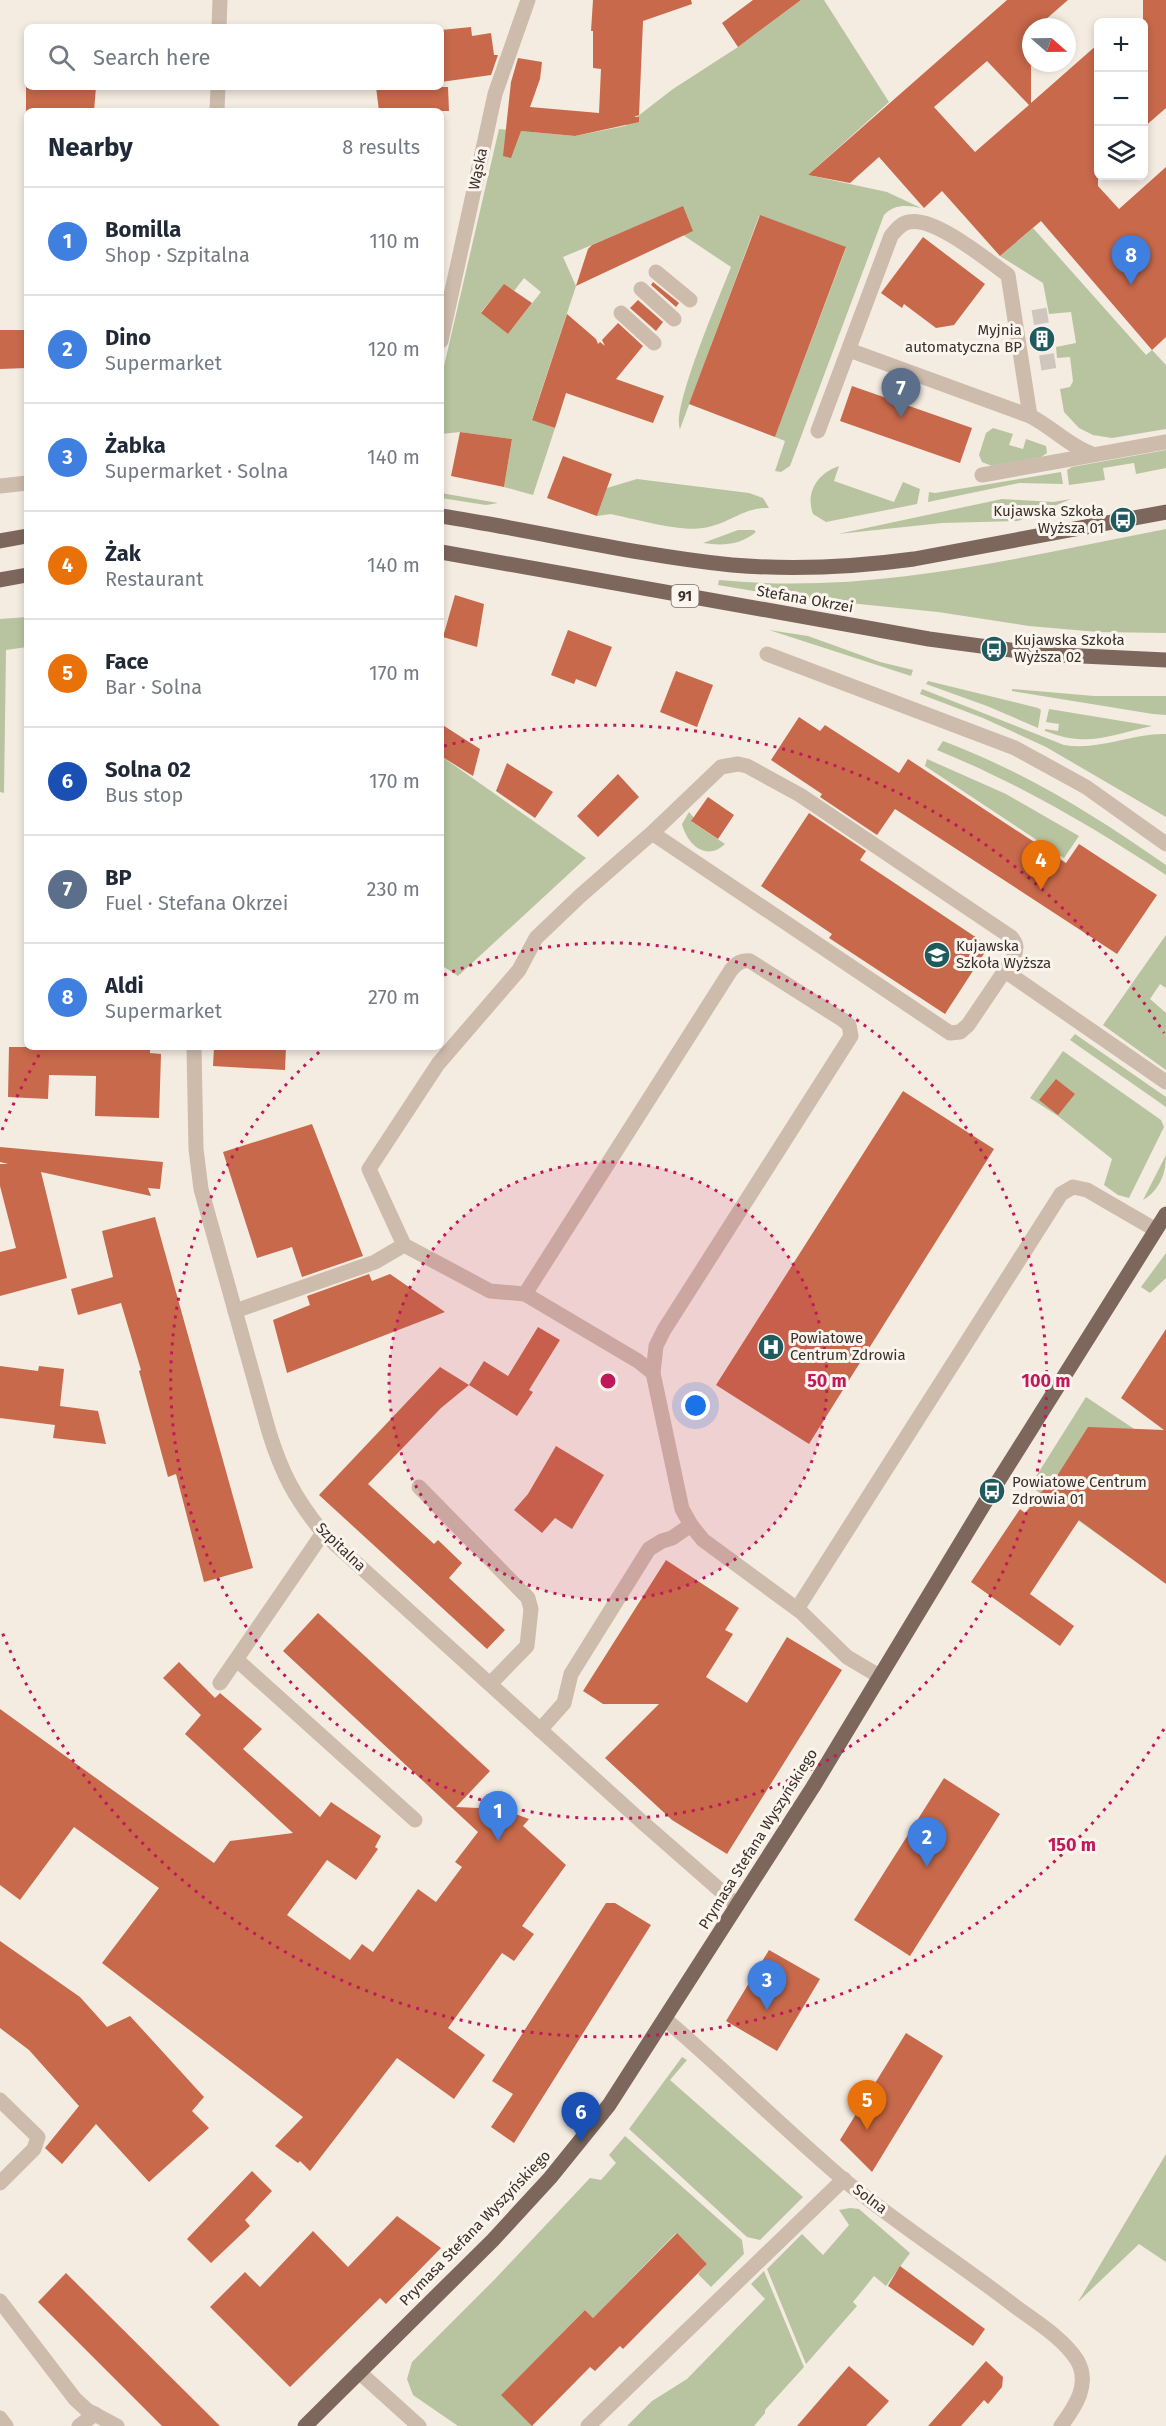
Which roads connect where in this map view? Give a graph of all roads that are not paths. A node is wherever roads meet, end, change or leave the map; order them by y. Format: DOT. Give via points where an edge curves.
graph roads {
  1 [pos="220,0"];
  2 [pos="528,0"];
  3 [pos="219,24"];
  4 [pos="218,90"];
  5 [pos="217,108"];
  6 [pos="656,272"];
  7 [pos="640,289"];
  8 [pos="690,300"];
  9 [pos="621,314"];
  10 [pos="674,319"];
  11 [pos="444,327"];
  12 [pos="654,343"];
  13 [pos="849,350"];
  14 [pos="1030,416"];
  15 [pos="818,432"];
  16 [pos="1166,441"];
  17 [pos="1092,454"];
  18 [pos="982,475"];
  19 [pos="24,483"];
  20 [pos="0,486"];
  21 [pos="1166,512"];
  22 [pos="444,517"];
  23 [pos="24,537"];
  24 [pos="0,541"];
  25 [pos="444,553"];
  26 [pos="24,576"];
  27 [pos="0,580"];
  28 [pos="767,654"];
  29 [pos="1162,661"];
  30 [pos="652,833"];
  31 [pos="1166,844"];
  32 [pos="1005,971"];
  33 [pos="194,1050"];
  34 [pos="1166,1082"];
  35 [pos="1166,1214"];
  36 [pos="1156,1230"];
  37 [pos="404,1245"];
  38 [pos="525,1294"];
  39 [pos="235,1311"];
  40 [pos="653,1373"];
  41 [pos="418,1487"];
  42 [pos="690,1526"];
  43 [pos="323,1533"];
  44 [pos="797,1609"];
  45 [pos="237,1660"];
  46 [pos="879,1676"];
  47 [pos="220,1683"];
  48 [pos="490,1684"];
  49 [pos="540,1730"];
  50 [pos="414,1820"];
  51 [pos="737,1905"];
  52 [pos="665,2019"];
  53 [pos="0,2100"];
  54 [pos="844,2180"];
  55 [pos="0,2183"];
  56 [pos="0,2301"];
  57 [pos="358,2372"];
  58 [pos="94,2414"];
  59 [pos="0,2418"];
  60 [pos="6,2426"];
  61 [pos="79,2426"];
  62 [pos="117,2426"];
  63 [pos="305,2426"];
  64 [pos="419,2426"];
  65 [pos="588,2426"];
  66 [pos="1061,2426"];
  1 -- 3 [label="street"];
  2 -- 11 [label="street, Wąska" via="495,94"];
  4 -- 5 [label="street"];
  6 -- 8 [label="street"];
  7 -- 10 [label="street"];
  9 -- 12 [label="street"];
  13 -- 14 [label="street"];
  13 -- 14 [label="street" via="891,236 908,222 931,224 1008,274"];
  13 -- 15 [label="street"];
  14 -- 17 [label="street"];
  16 -- 17 [label="street"];
  17 -- 18 [label="street"];
  19 -- 20 [label="street"];
  21 -- 22 [label="main road, Stefana Okrzei" via="914,559 788,566 733,565 674,557"];
  23 -- 24 [label="main road"];
  25 -- 29 [label="main road, Stefana Okrzei / 91" via="940,641 1040,654"];
  26 -- 27 [label="main road"];
  28 -- 31 [label="street" via="1016,748 1086,787"];
  30 -- 32 [label="street" via="950,1033 960,1032 968,1025"];
  30 -- 32 [label="street" via="721,767 738,764 753,768 800,795 1011,937 1017,949"];
  30 -- 37 [label="street" via="536,938 519,970 438,1064 369,1169"];
  32 -- 34 [label="street"];
  33 -- 39 [label="street, Szpitalna" via="193,1104 201,1189"];
  35 -- 36 [label="main road, Prymasa Stefana Wyszyńskiego"];
  36 -- 44 [label="street" via="1087,1190 1073,1187 1061,1194"];
  36 -- 46 [label="main road, Prymasa Stefana Wyszyńskiego"];
  37 -- 38 [label="street" via="490,1291"];
  37 -- 39 [label="street" via="375,1262"];
  38 -- 40 [label="street"];
  38 -- 40 [label="street" via="731,970 743,960 750,961 843,1020 849,1025 851,1036 664,1330 656,1346"];
  39 -- 43 [label="street, Szpitalna" via="278,1462 290,1489"];
  40 -- 42 [label="street" via="677,1491"];
  41 -- 48 [label="street" via="528,1598 531,1609 527,1646"];
  42 -- 44 [label="street" via="703,1540"];
  42 -- 49 [label="street" via="649,1549 570,1674 564,1703"];
  43 -- 45 [label="street"];
  43 -- 48 [label="street, Szpitalna"];
  44 -- 46 [label="street" via="847,1657"];
  45 -- 47 [label="street"];
  45 -- 50 [label="street"];
  46 -- 51 [label="main road, Prymasa Stefana Wyszyńskiego"];
  48 -- 49 [label="street, Szpitalna"];
  49 -- 51 [label="street, Szpitalna"];
  51 -- 52 [label="main road, Prymasa Stefana Wyszyńskiego"];
  52 -- 54 [label="street, Solna"];
  52 -- 57 [label="main road, Prymasa Stefana Wyszyńskiego" via="609,2105 550,2178 493,2240"];
  53 -- 55 [label="street" via="38,2136 34,2149"];
  54 -- 65 [label="street"];
  54 -- 66 [label="street, Solna" via="1070,2350 1081,2370 1082,2384 1080,2396"];
  56 -- 58 [label="street" via="75,2399"];
  57 -- 63 [label="main road, Prymasa Stefana Wyszyńskiego"];
  57 -- 64 [label="street"];
  58 -- 61 [label="street"];
  58 -- 62 [label="street"];
  59 -- 60 [label="street"];
}
